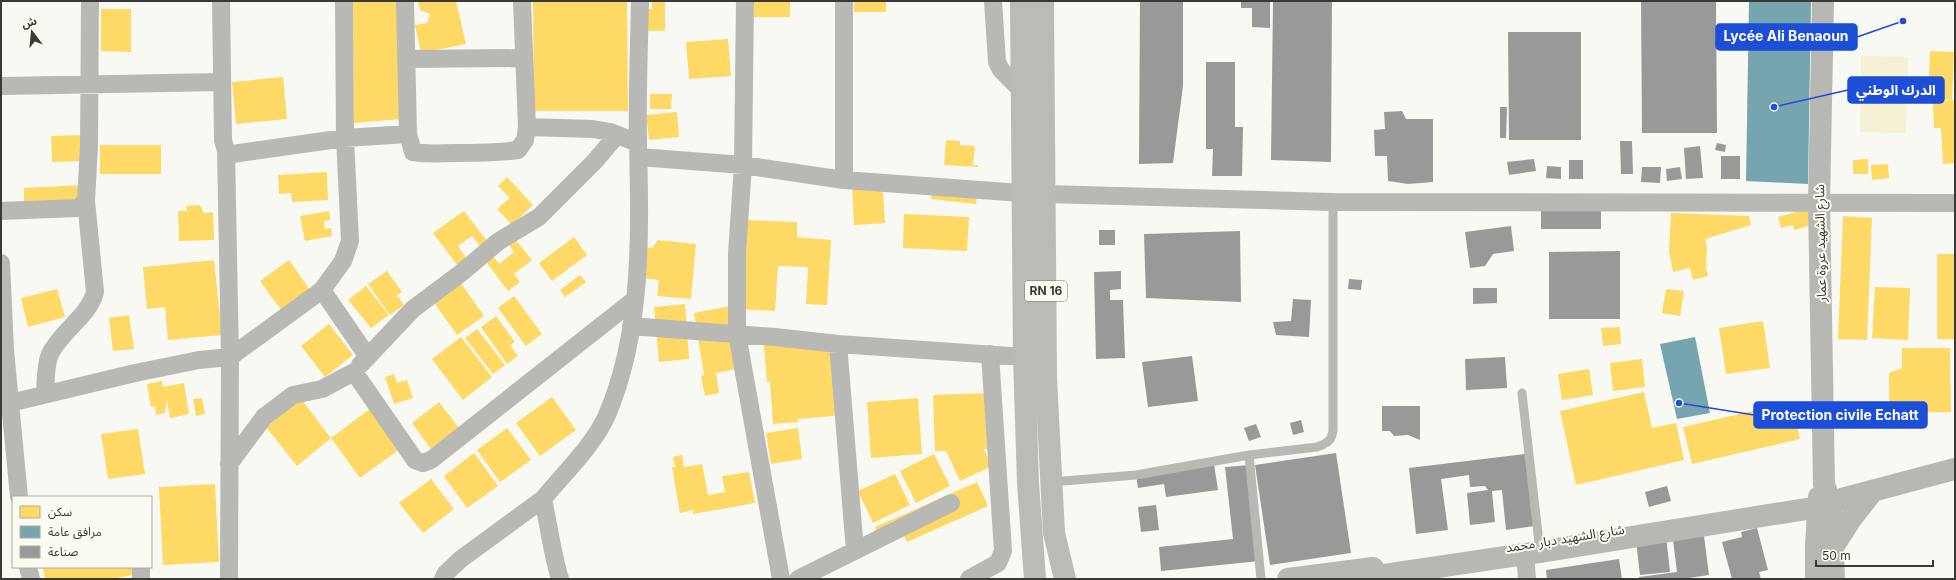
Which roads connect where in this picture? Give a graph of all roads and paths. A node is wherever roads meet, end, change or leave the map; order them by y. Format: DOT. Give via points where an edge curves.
graph roads {
  1 [pos="90,1"];
  2 [pos="221,1"];
  3 [pos="344,1"];
  4 [pos="405,1"];
  5 [pos="522,1"];
  6 [pos="640,1"];
  7 [pos="745,1"];
  8 [pos="844,1"];
  9 [pos="993,1"];
  10 [pos="1021,1"];
  11 [pos="1043,1"];
  12 [pos="1823,1"];
  13 [pos="524,58"];
  14 [pos="406,59"];
  15 [pos="222,82"];
  16 [pos="90,85"];
  17 [pos="1,86"];
  18 [pos="1022,91"];
  19 [pos="527,127"];
  20 [pos="408,134"];
  21 [pos="617,135"];
  22 [pos="345,138"];
  23 [pos="638,150"];
  24 [pos="226,151"];
  25 [pos="743,165"];
  26 [pos="844,180"];
  27 [pos="1021,193"];
  28 [pos="1046,194"];
  29 [pos="86,201"];
  30 [pos="1333,202"];
  31 [pos="1819,203"];
  32 [pos="1955,203"];
  33 [pos="1,211"];
  34 [pos="1,263"];
  35 [pos="322,290"];
  36 [pos="634,300"];
  37 [pos="2,323"];
  38 [pos="631,326"];
  39 [pos="737,334"];
  40 [pos="838,344"];
  41 [pos="990,354"];
  42 [pos="1024,356"];
  43 [pos="230,357"];
  44 [pos="368,357"];
  45 [pos="354,372"];
  46 [pos="1522,392"];
  47 [pos="45,394"];
  48 [pos="10,403"];
  49 [pos="1249,455"];
  50 [pos="228,464"];
  51 [pos="1955,468"];
  52 [pos="1051,482"];
  53 [pos="1872,492"];
  54 [pos="18,496"];
  55 [pos="543,499"];
  56 [pos="1827,499"];
  57 [pos="951,503"];
  58 [pos="1780,514"];
  59 [pos="1825,546"];
  60 [pos="1532,549"];
  61 [pos="855,551"];
  62 [pos="28,568"];
  63 [pos="141,568"];
  64 [pos="31,579"];
  65 [pos="141,579"];
  66 [pos="229,579"];
  67 [pos="442,579"];
  68 [pos="560,579"];
  69 [pos="781,579"];
  70 [pos="798,579"];
  71 [pos="969,579"];
  72 [pos="1034,579"];
  73 [pos="1065,579"];
  74 [pos="1261,579"];
  75 [pos="1288,579"];
  76 [pos="1357,579"];
  77 [pos="1527,579"];
  78 [pos="1816,579"];
  79 [pos="1834,579"];
  1 -- 16 [label="street"];
  2 -- 15 [label="street"];
  3 -- 22 [label="street"];
  4 -- 14 [label="street"];
  5 -- 13 [label="street"];
  6 -- 23 [label="street"];
  7 -- 25 [label="street"];
  8 -- 26 [label="street"];
  9 -- 18 [label="street" via="997,62 1001,70"];
  10 -- 18 [label="main road, RN 16"];
  11 -- 28 [label="main road, RN 16"];
  12 -- 31 [label="street, شارع الشهيد عروة عمار"];
  13 -- 14 [label="street"];
  13 -- 19 [label="street"];
  14 -- 20 [label="street"];
  15 -- 16 [label="street"];
  15 -- 24 [label="street" via="223,140"];
  16 -- 17 [label="street"];
  16 -- 29 [label="street"];
  18 -- 27 [label="main road, RN 16"];
  19 -- 20 [label="street" via="525,140 518,150 495,153 430,155 413,152"];
  19 -- 21 [label="street" via="593,130"];
  20 -- 22 [label="street"];
  21 -- 23 [label="street"];
  21 -- 44 [label="street" via="595,161 539,216 499,241 413,309"];
  22 -- 24 [label="street" via="232,154"];
  22 -- 35 [label="street" via="350,241 343,261"];
  23 -- 25 [label="street"];
  23 -- 36 [label="street" via="637,265"];
  24 -- 43 [label="street"];
  25 -- 26 [label="street"];
  25 -- 39 [label="street" via="737,253"];
  26 -- 27 [label="street"];
  27 -- 42 [label="main road, RN 16"];
  28 -- 30 [label="street"];
  28 -- 52 [label="main road, RN 16" via="1046,379"];
  29 -- 33 [label="street" via="78,208"];
  29 -- 47 [label="street" via="95,292 92,303 67,329 50,355"];
  30 -- 31 [label="street"];
  30 -- 49 [label="lane" via="1332,438 1327,443 1317,446"];
  31 -- 32 [label="street"];
  31 -- 56 [label="street, شارع الشهيد عروة عمار"];
  34 -- 37 [label="street"];
  35 -- 43 [label="street"];
  35 -- 44 [label="street"];
  36 -- 38 [label="street"];
  36 -- 45 [label="street" via="431,460 423,463 415,460"];
  37 -- 48 [label="street"];
  38 -- 39 [label="street"];
  38 -- 55 [label="street" via="619,384 606,416 584,450"];
  39 -- 40 [label="street"];
  39 -- 69 [label="street"];
  40 -- 41 [label="street"];
  40 -- 61 [label="street"];
  41 -- 42 [label="street"];
  41 -- 71 [label="street" via="1003,551 998,563"];
  42 -- 72 [label="main road, RN 16"];
  43 -- 47 [label="street" via="199,360"];
  43 -- 50 [label="street"];
  44 -- 45 [label="street"];
  45 -- 50 [label="street" via="322,389 293,395 264,417"];
  46 -- 60 [label="lane"];
  47 -- 48 [label="street"];
  48 -- 54 [label="street"];
  49 -- 52 [label="lane" via="1136,475"];
  49 -- 74 [label="lane"];
  50 -- 66 [label="street"];
  51 -- 53 [label="street, شارع الشهيد دبار محمد"];
  52 -- 73 [label="main road, RN 16" via="1054,533"];
  53 -- 56 [label="street, شارع الشهيد دبار محمد"];
  53 -- 59 [label="street"];
  55 -- 67 [label="street" via="461,559"];
  55 -- 68 [label="street"];
  56 -- 58 [label="street, شارع الشهيد دبار محمد"];
  56 -- 59 [label="street, شارع الشهيد عروة عمار"];
  56 -- 60 [label="street, شارع الشهيد دبار محمد"];
  57 -- 61 [label="street"];
  58 -- 59 [label="street"];
  58 -- 60 [label="street, شارع الشهيد دبار محمد"];
  59 -- 78 [label="street, شارع الشهيد عروة عمار"];
  59 -- 79 [label="street, شارع الشهيد عروة عمار"];
  60 -- 75 [label="street, شارع الشهيد دبار محمد"];
  60 -- 76 [label="street, شارع الشهيد دبار محمد"];
  60 -- 77 [label="street"];
  61 -- 70 [label="street"];
  62 -- 64 [label="street"];
  63 -- 65 [label="street"];
}
